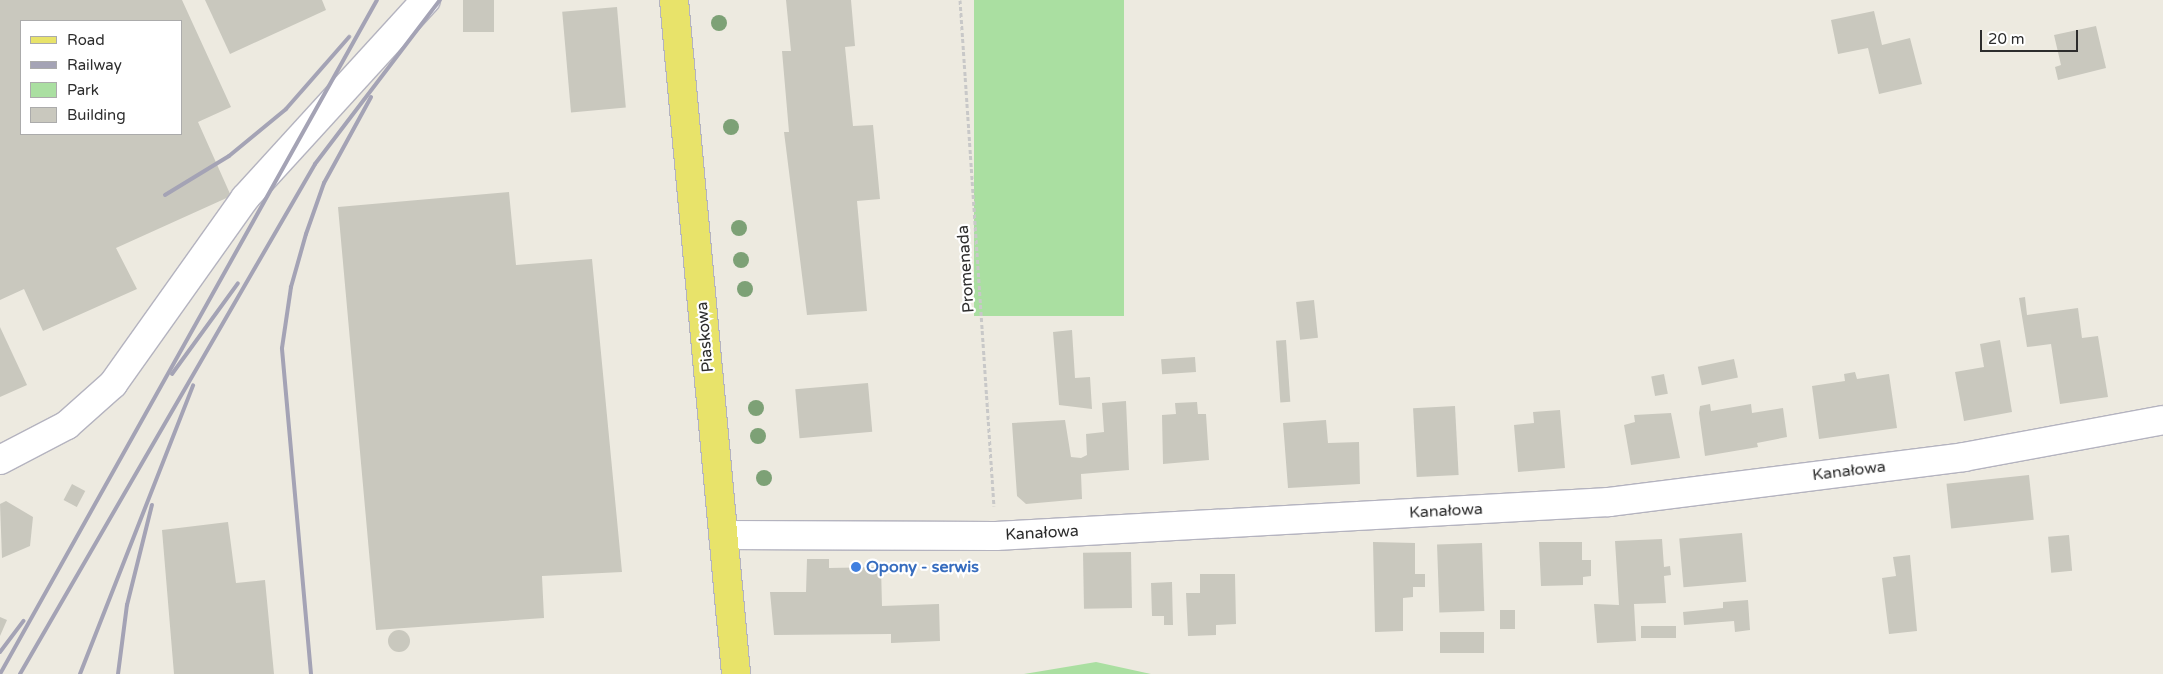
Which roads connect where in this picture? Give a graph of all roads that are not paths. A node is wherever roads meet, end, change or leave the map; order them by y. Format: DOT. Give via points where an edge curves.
graph roads {
  1 [pos="426,0"];
  2 [pos="674,0"];
  3 [pos="2163,420"];
  4 [pos="0,460"];
  5 [pos="724,535"];
  6 [pos="736,674"];
  1 -- 4 [label="street" via="244,198 112,384 67,425"];
  2 -- 5 [label="main road, Piaskowa"];
  3 -- 5 [label="street, Kanałowa" via="1964,456 1610,502 996,536"];
  5 -- 6 [label="main road, Piaskowa"];
}
